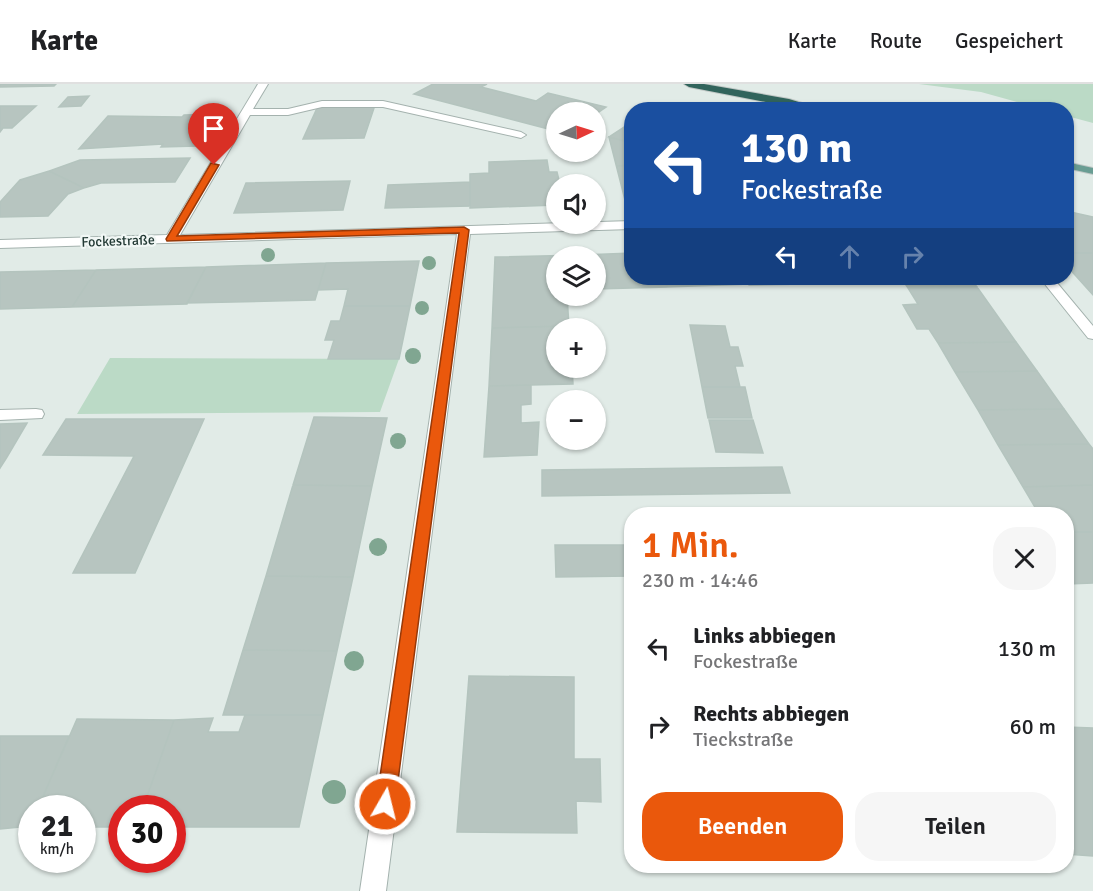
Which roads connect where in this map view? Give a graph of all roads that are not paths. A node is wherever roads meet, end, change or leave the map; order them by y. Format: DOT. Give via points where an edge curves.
graph roads {
  1 [pos="263,84"];
  2 [pos="688,84"];
  3 [pos="721,84"];
  4 [pos="735,84"];
  5 [pos="783,102"];
  6 [pos="788,102"];
  7 [pos="790,102"];
  8 [pos="247,112"];
  9 [pos="521,135"];
  10 [pos="1074,167"];
  11 [pos="1093,171"];
  12 [pos="624,225"];
  13 [pos="464,230"];
  14 [pos="171,239"];
  15 [pos="0,244"];
  16 [pos="1052,285"];
  17 [pos="1093,335"];
  18 [pos="36,414"];
  19 [pos="0,415"];
  20 [pos="373,891"];
  1 -- 8 [label="street"];
  2 -- 5 [label="highway"];
  3 -- 6 [label="highway"];
  4 -- 7 [label="highway"];
  8 -- 9 [label="street" via="288,112 322,104 383,104"];
  8 -- 14 [label="street"];
  10 -- 11 [label="main road"];
  12 -- 13 [label="street, Fockestraße"];
  13 -- 14 [label="street, Fockestraße"];
  13 -- 20 [label="street"];
  14 -- 15 [label="street, Fockestraße"];
  16 -- 17 [label="street"];
  18 -- 19 [label="street"];
}
